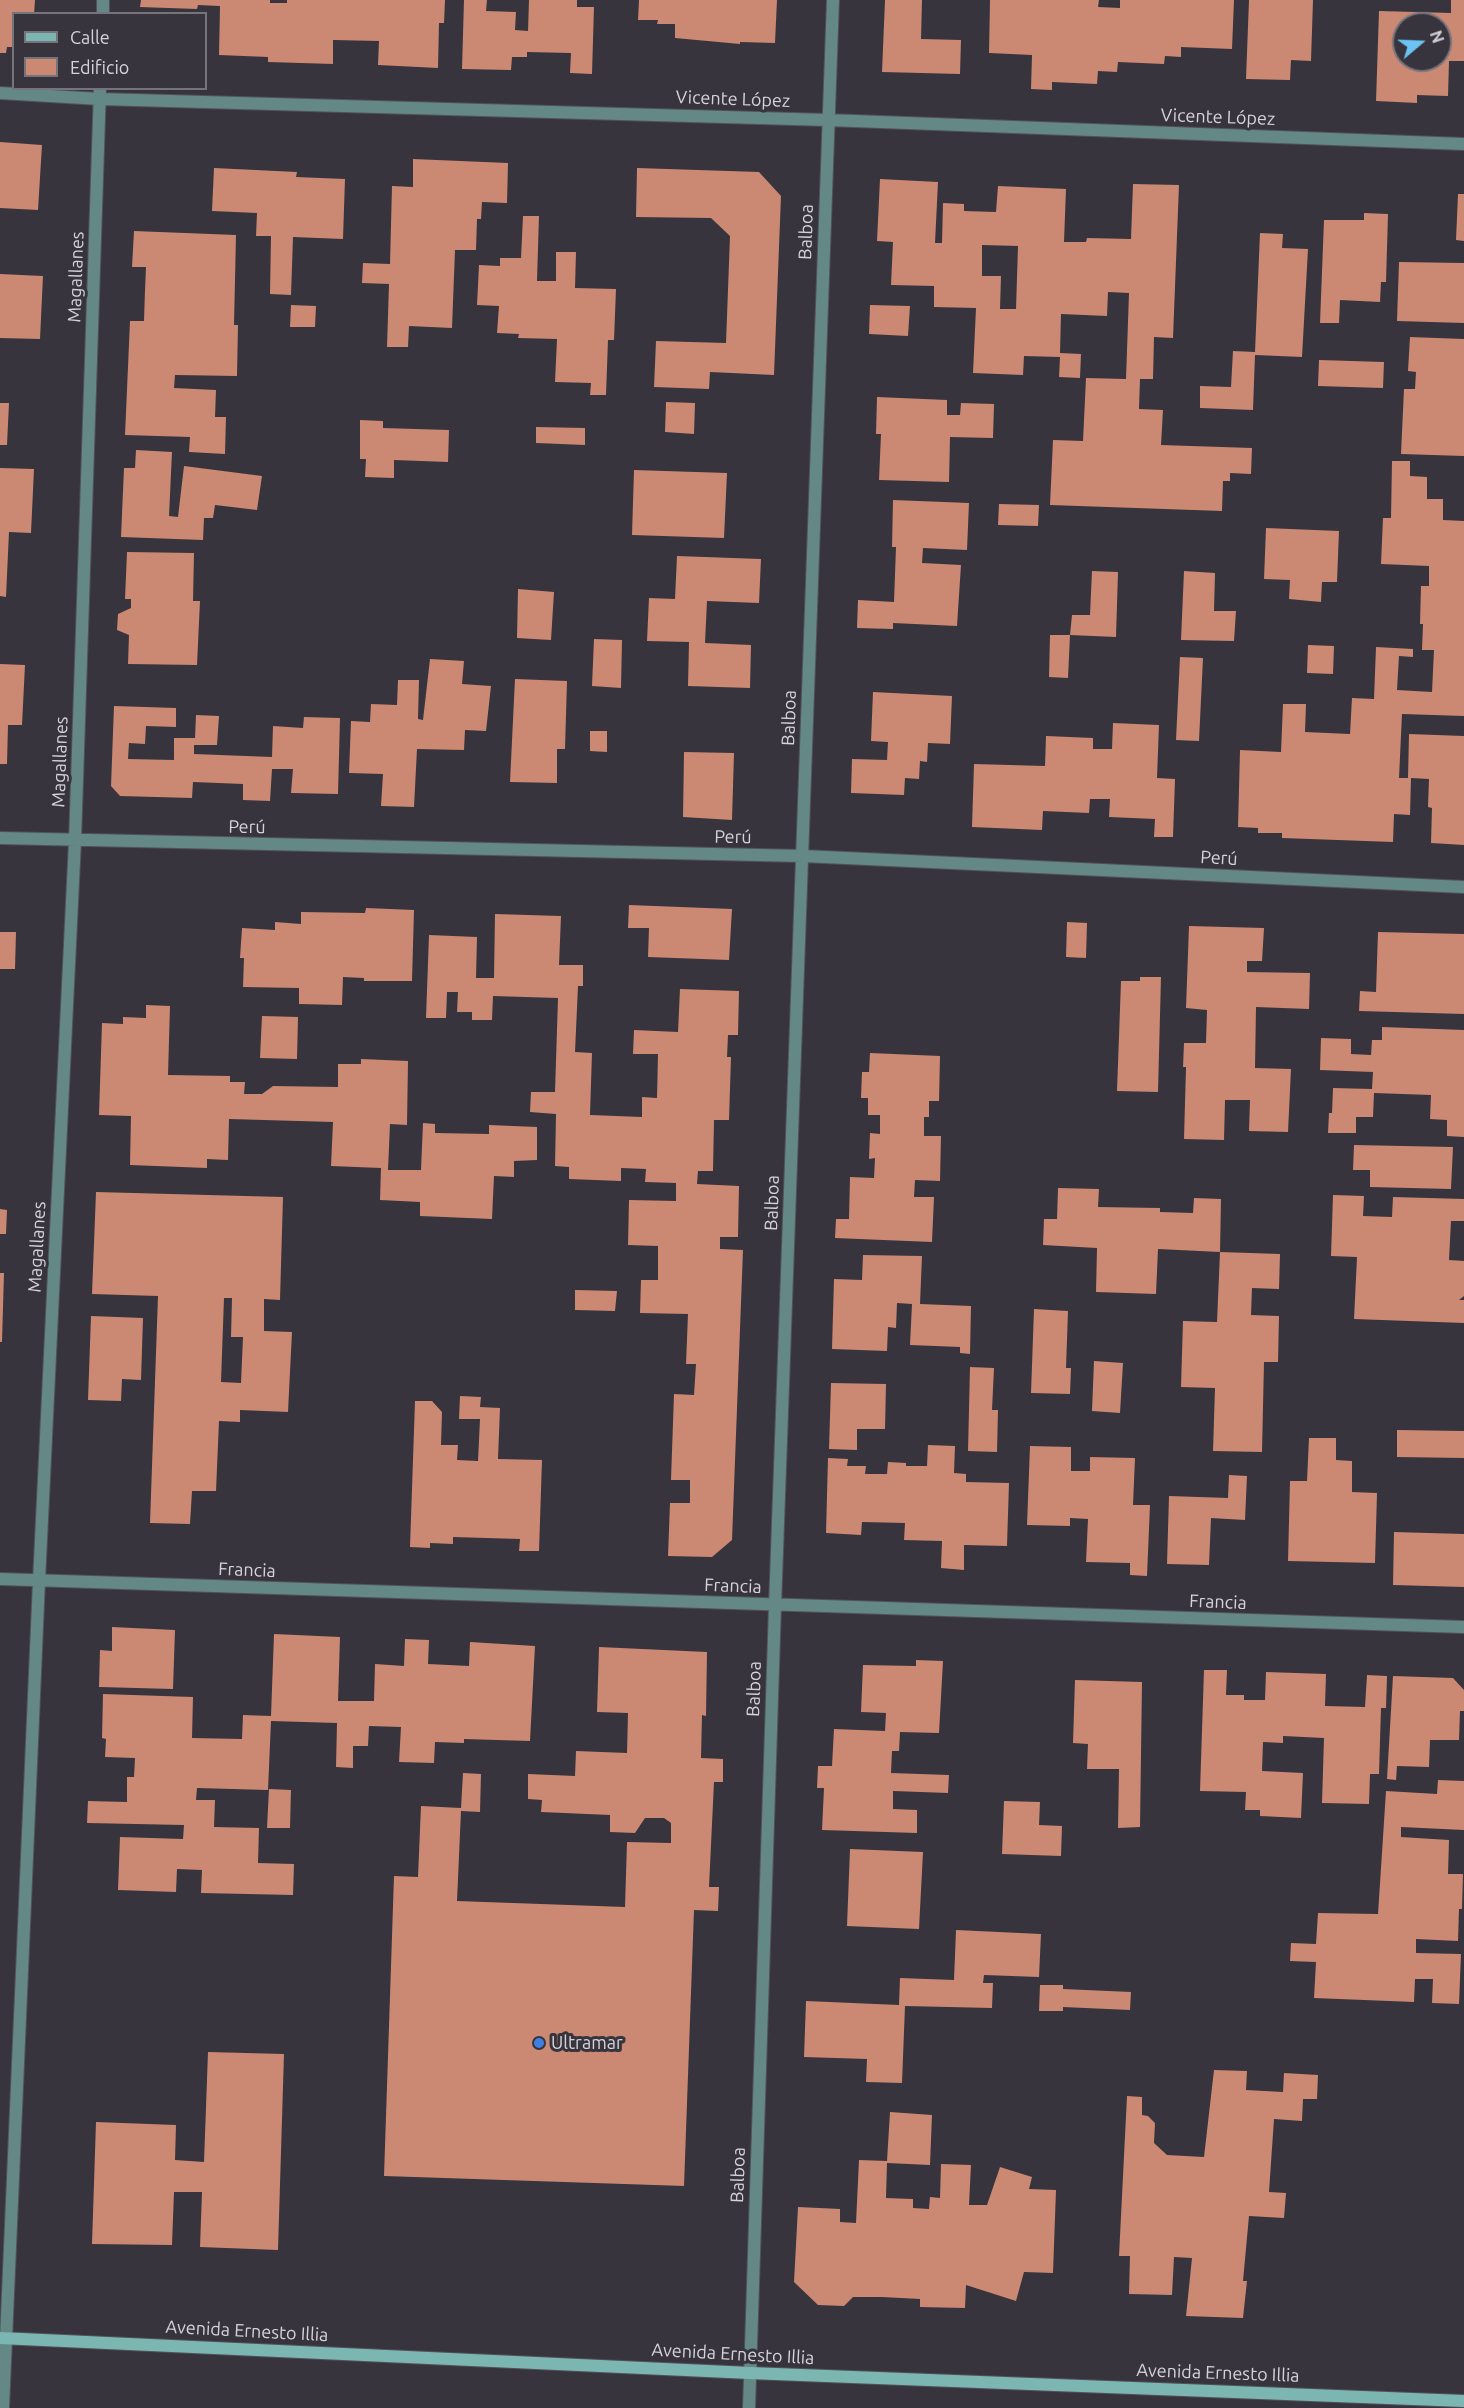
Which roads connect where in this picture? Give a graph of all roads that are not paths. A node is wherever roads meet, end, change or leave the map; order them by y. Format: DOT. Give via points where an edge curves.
graph roads {
  1 [pos="833,0"];
  2 [pos="0,93"];
  3 [pos="100,94"];
  4 [pos="828,120"];
  5 [pos="1464,144"];
  6 [pos="0,838"];
  7 [pos="75,841"];
  8 [pos="802,856"];
  9 [pos="1464,887"];
  10 [pos="0,1579"];
  11 [pos="39,1581"];
  12 [pos="774,1606"];
  13 [pos="1464,1627"];
  14 [pos="3,2338"];
  15 [pos="750,2373"];
  16 [pos="1464,2400"];
  17 [pos="3,2408"];
  18 [pos="749,2408"];
  1 -- 4 [label="street, Balboa"];
  2 -- 3 [label="street, Vicente López"];
  3 -- 4 [label="street, Vicente López"];
  3 -- 7 [label="street, Magallanes"];
  4 -- 5 [label="street, Vicente López"];
  4 -- 8 [label="street, Balboa"];
  6 -- 7 [label="street, Perú"];
  7 -- 8 [label="street, Perú"];
  7 -- 11 [label="street, Magallanes"];
  8 -- 9 [label="street, Perú"];
  8 -- 12 [label="street, Balboa"];
  10 -- 11 [label="street, Francia"];
  11 -- 12 [label="street, Francia"];
  11 -- 14 [label="street, Magallanes"];
  12 -- 13 [label="street, Francia"];
  12 -- 15 [label="street, Balboa"];
  14 -- 15 [label="main road, Avenida Ernesto Illia"];
  14 -- 17 [label="street, Magallanes"];
  15 -- 16 [label="main road, Avenida Ernesto Illia"];
  15 -- 18 [label="street, Balboa"];
}
